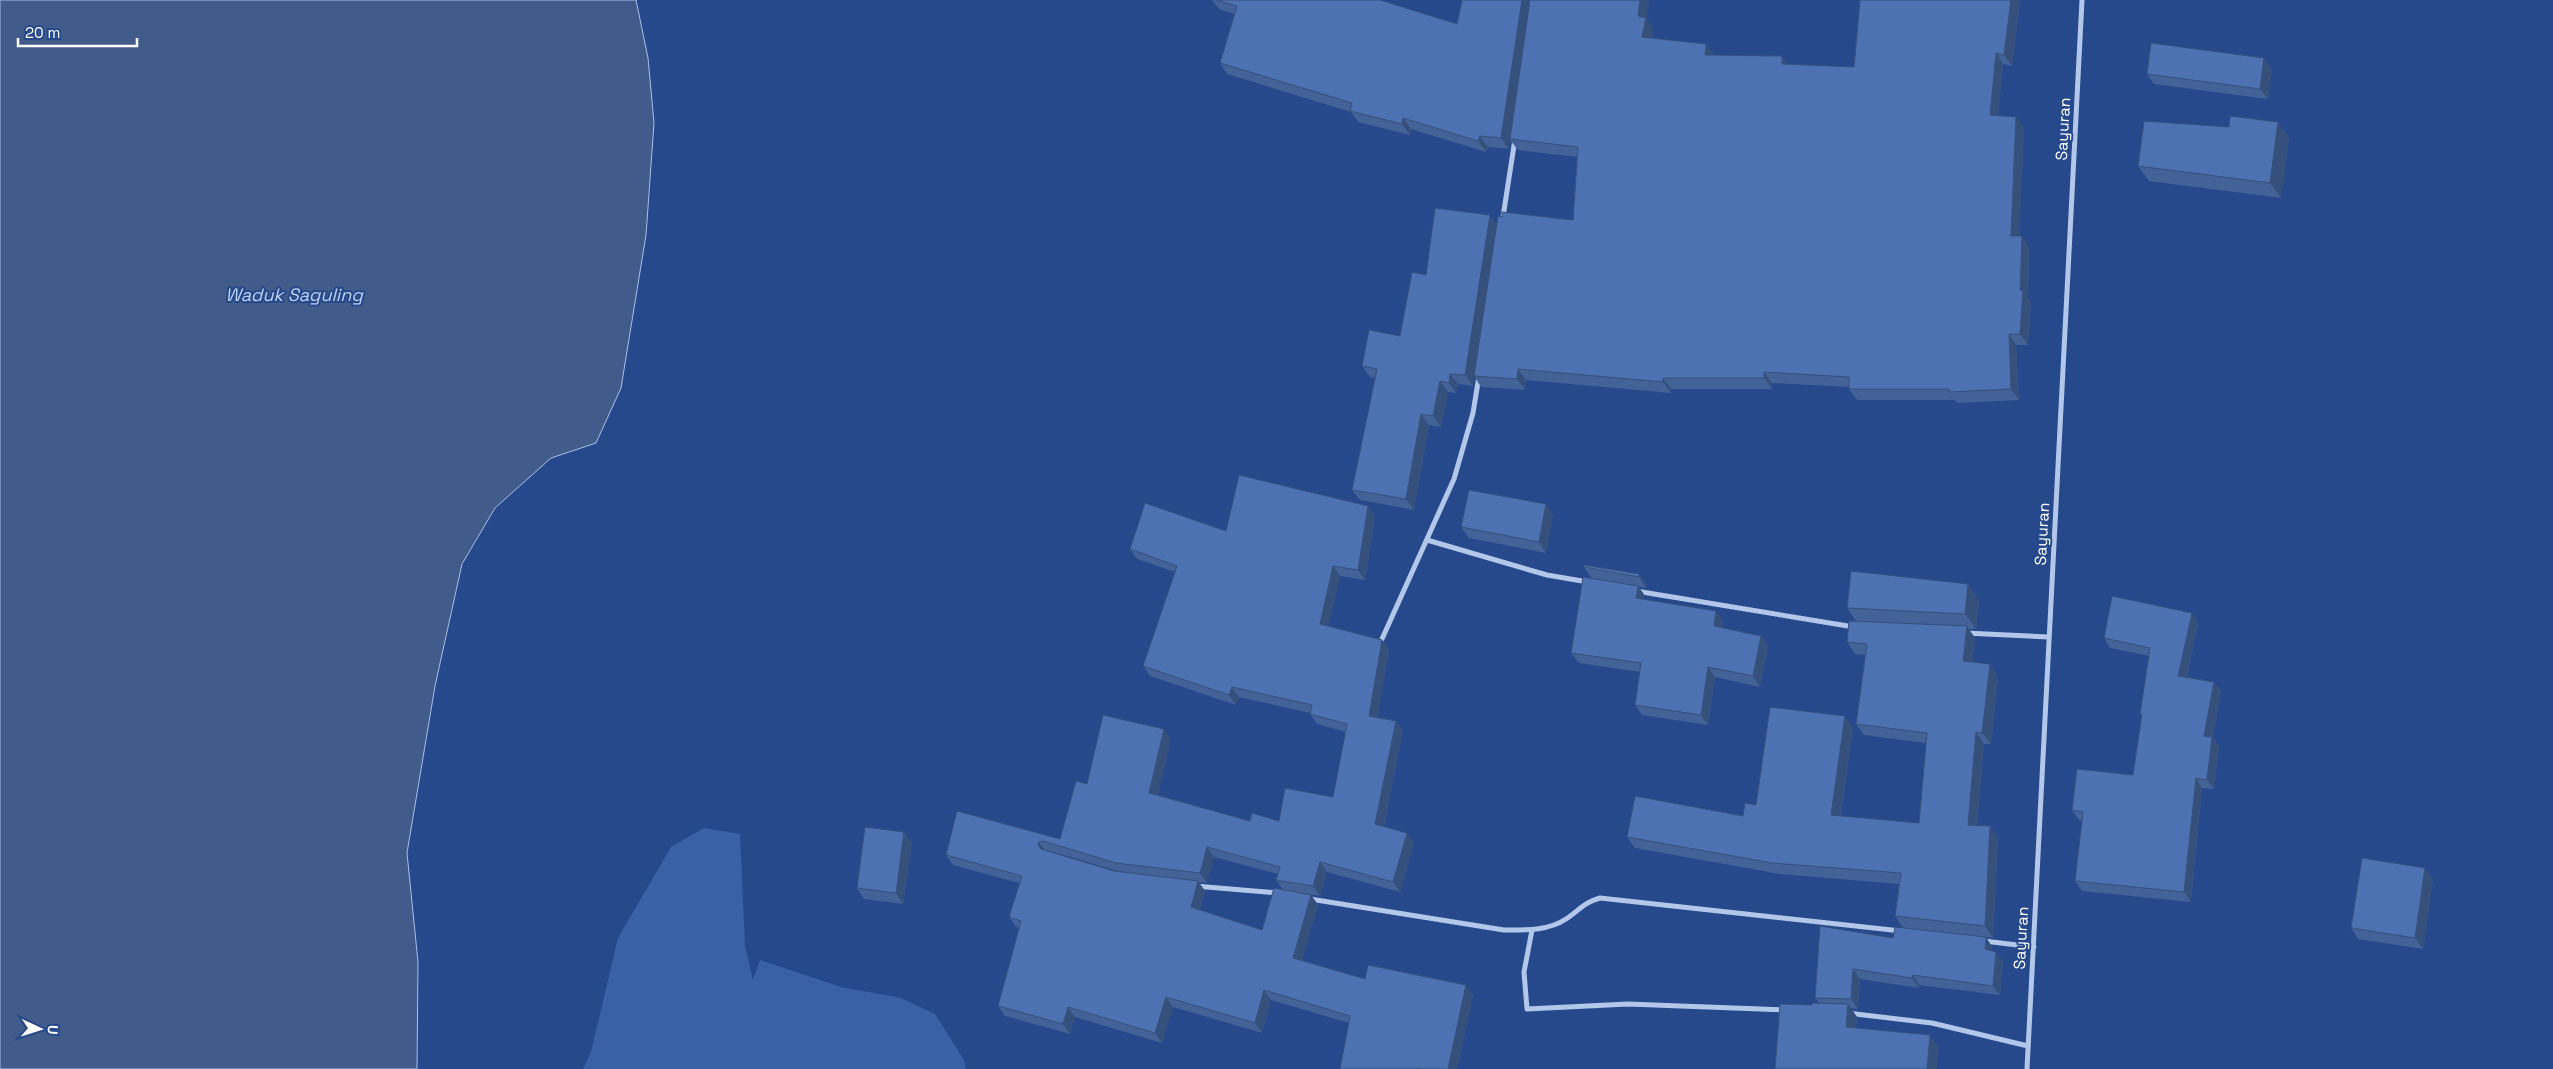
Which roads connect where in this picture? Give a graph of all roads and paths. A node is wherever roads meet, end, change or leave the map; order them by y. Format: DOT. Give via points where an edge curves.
graph roads {
  1 [pos="2082,0"];
  2 [pos="1516,128"];
  3 [pos="1501,226"];
  4 [pos="1479,374"];
  5 [pos="1427,540"];
  6 [pos="1594,584"];
  7 [pos="1632,590"];
  8 [pos="1863,629"];
  9 [pos="1961,633"];
  10 [pos="2049,637"];
  11 [pos="1382,639"];
  12 [pos="1184,885"];
  13 [pos="1285,894"];
  14 [pos="1303,898"];
  15 [pos="1532,930"];
  16 [pos="1909,932"];
  17 [pos="1976,940"];
  18 [pos="2034,947"];
  19 [pos="1797,1011"];
  20 [pos="1837,1012"];
  21 [pos="2028,1046"];
  22 [pos="2027,1069"];
  1 -- 10 [label="street, Sayuran"];
  2 -- 3 [label="street"];
  4 -- 5 [label="street" via="1473,413 1454,479"];
  5 -- 6 [label="street" via="1547,575"];
  5 -- 11 [label="street"];
  7 -- 8 [label="street"];
  9 -- 10 [label="street"];
  10 -- 18 [label="street, Sayuran"];
  12 -- 13 [label="street"];
  14 -- 15 [label="street" via="1504,930"];
  15 -- 16 [label="street" via="1565,920 1588,901 1600,898"];
  15 -- 19 [label="street" via="1524,972 1527,1009 1628,1004"];
  17 -- 18 [label="street"];
  18 -- 21 [label="street, Sayuran"];
  20 -- 21 [label="street" via="1932,1024"];
  21 -- 22 [label="street, Sayuran"];
}
